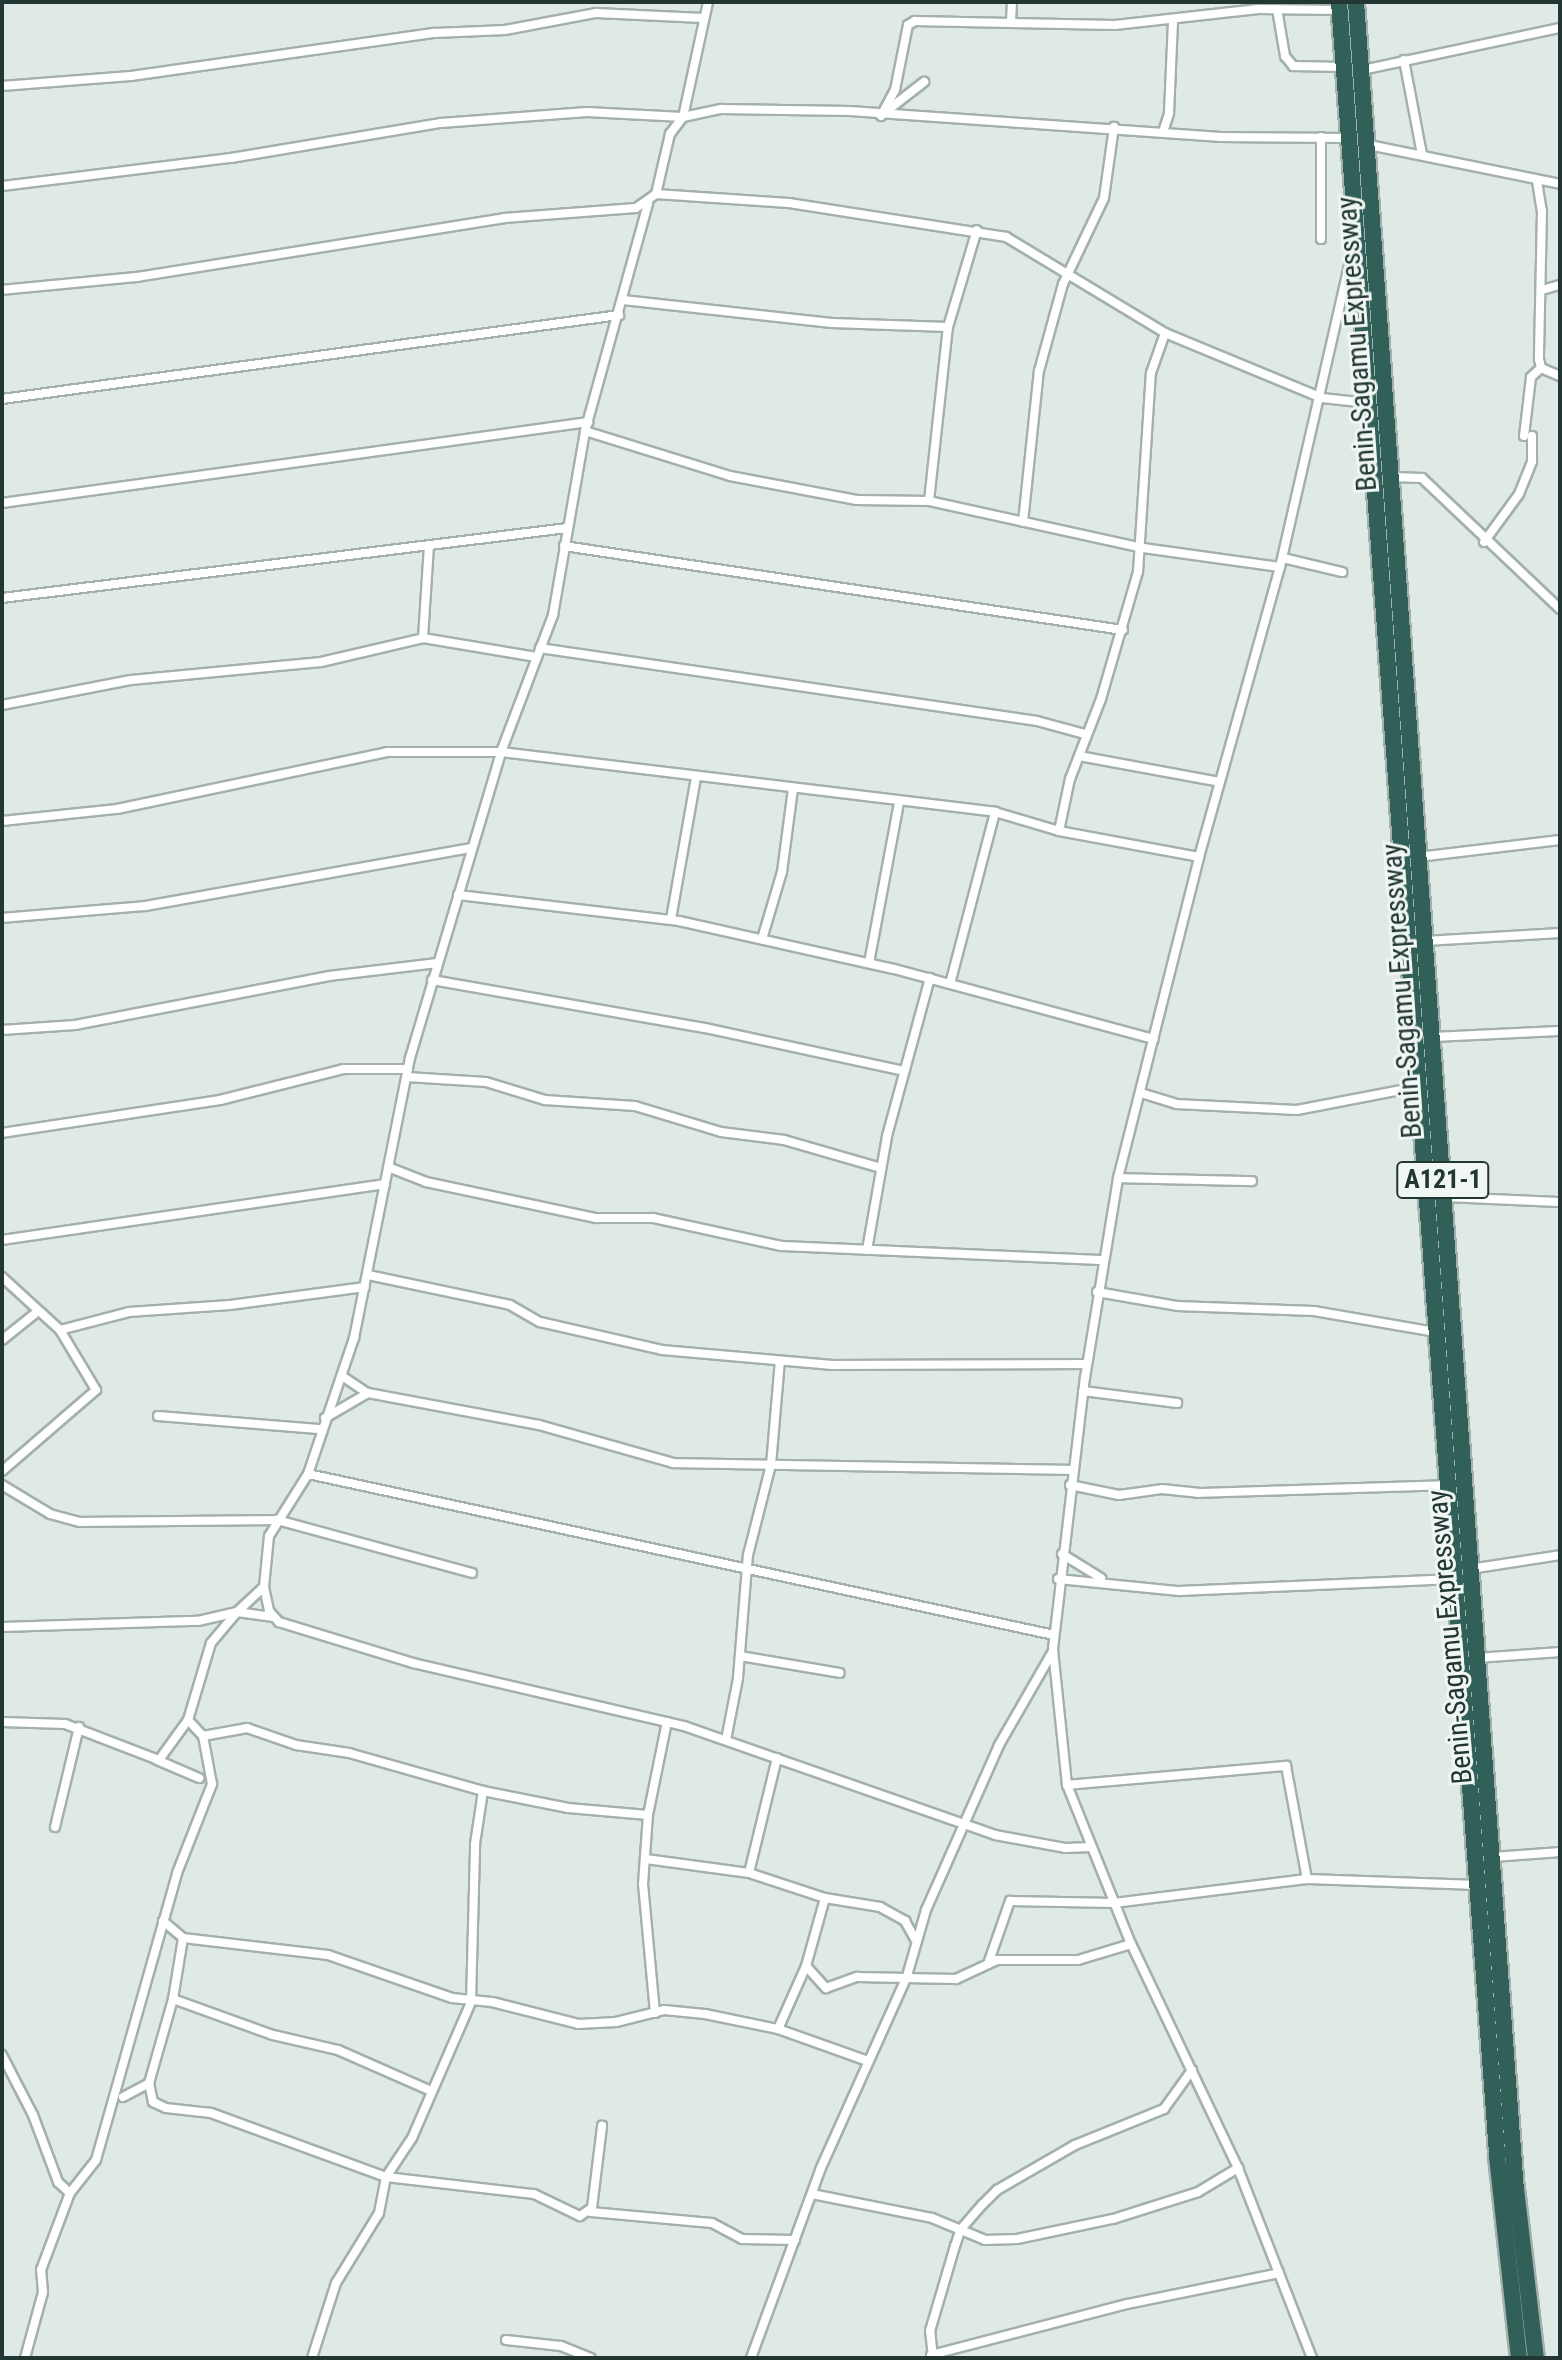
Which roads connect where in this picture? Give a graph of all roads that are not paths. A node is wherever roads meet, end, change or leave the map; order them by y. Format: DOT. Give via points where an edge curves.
graph roads {
  1 [pos="708,2"];
  2 [pos="1012,2"];
  3 [pos="1356,2"];
  4 [pos="1340,6"];
  5 [pos="1277,9"];
  6 [pos="703,18"];
  7 [pos="1173,22"];
  8 [pos="1011,23"];
  9 [pos="1560,28"];
  10 [pos="1404,60"];
  11 [pos="1352,68"];
  12 [pos="924,82"];
  13 [pos="2,86"];
  14 [pos="881,116"];
  15 [pos="683,117"];
  16 [pos="1114,127"];
  17 [pos="1163,132"];
  18 [pos="1321,137"];
  19 [pos="1348,138"];
  20 [pos="1369,145"];
  21 [pos="1422,154"];
  22 [pos="1537,181"];
  23 [pos="1560,184"];
  24 [pos="2,186"];
  25 [pos="656,194"];
  26 [pos="648,204"];
  27 [pos="977,230"];
  28 [pos="1355,236"];
  29 [pos="1321,239"];
  30 [pos="1067,275"];
  31 [pos="1560,285"];
  32 [pos="2,290"];
  33 [pos="1542,290"];
  34 [pos="623,300"];
  35 [pos="619,315"];
  36 [pos="948,327"];
  37 [pos="1165,333"];
  38 [pos="1541,368"];
  39 [pos="1560,376"];
  40 [pos="1322,398"];
  41 [pos="2,399"];
  42 [pos="1368,403"];
  43 [pos="586,426"];
  44 [pos="1392,477"];
  45 [pos="929,501"];
  46 [pos="2,503"];
  47 [pos="1023,522"];
  48 [pos="567,528"];
  49 [pos="1484,542"];
  50 [pos="429,546"];
  51 [pos="564,546"];
  52 [pos="1143,548"];
  53 [pos="1282,562"];
  54 [pos="1342,572"];
  55 [pos="2,598"];
  56 [pos="1560,609"];
  57 [pos="1123,630"];
  58 [pos="423,638"];
  59 [pos="538,652"];
  60 [pos="2,705"];
  61 [pos="1085,734"];
  62 [pos="501,752"];
  63 [pos="1079,756"];
  64 [pos="696,777"];
  65 [pos="1220,782"];
  66 [pos="793,789"];
  67 [pos="899,802"];
  68 [pos="995,812"];
  69 [pos="2,821"];
  70 [pos="1059,831"];
  71 [pos="1560,840"];
  72 [pos="472,848"];
  73 [pos="1199,857"];
  74 [pos="1418,857"];
  75 [pos="458,895"];
  76 [pos="2,918"];
  77 [pos="671,919"];
  78 [pos="1560,933"];
  79 [pos="762,939"];
  80 [pos="1425,941"];
  81 [pos="437,963"];
  82 [pos="869,963"];
  83 [pos="930,978"];
  84 [pos="432,980"];
  85 [pos="950,984"];
  86 [pos="2,1030"];
  87 [pos="1560,1031"];
  88 [pos="1432,1037"];
  89 [pos="1154,1039"];
  90 [pos="904,1071"];
  91 [pos="407,1073"];
  92 [pos="1416,1087"];
  93 [pos="1141,1093"];
  94 [pos="2,1133"];
  95 [pos="388,1167"];
  96 [pos="881,1168"];
  97 [pos="1118,1178"];
  98 [pos="1252,1181"];
  99 [pos="385,1184"];
  100 [pos="1444,1197"];
  101 [pos="1560,1202"];
  102 [pos="2,1240"];
  103 [pos="867,1250"];
  104 [pos="1102,1260"];
  105 [pos="368,1275"];
  106 [pos="2,1277"];
  107 [pos="365,1287"];
  108 [pos="1097,1292"];
  109 [pos="36,1313"];
  110 [pos="60,1330"];
  111 [pos="1437,1333"];
  112 [pos="2,1340"];
  113 [pos="780,1361"];
  114 [pos="1087,1364"];
  115 [pos="342,1376"];
  116 [pos="1083,1391"];
  117 [pos="368,1393"];
  118 [pos="1177,1403"];
  119 [pos="158,1416"];
  120 [pos="325,1418"];
  121 [pos="321,1429"];
  122 [pos="771,1465"];
  123 [pos="1072,1470"];
  124 [pos="2,1471"];
  125 [pos="308,1474"];
  126 [pos="2,1485"];
  127 [pos="1070,1485"];
  128 [pos="1449,1485"];
  129 [pos="277,1520"];
  130 [pos="1062,1554"];
  131 [pos="1560,1555"];
  132 [pos="747,1569"];
  133 [pos="1470,1569"];
  134 [pos="472,1573"];
  135 [pos="1058,1579"];
  136 [pos="1455,1579"];
  137 [pos="1106,1581"];
  138 [pos="264,1587"];
  139 [pos="237,1612"];
  140 [pos="272,1617"];
  141 [pos="2,1627"];
  142 [pos="1054,1635"];
  143 [pos="1053,1649"];
  144 [pos="1560,1652"];
  145 [pos="740,1656"];
  146 [pos="1477,1658"];
  147 [pos="840,1673"];
  148 [pos="188,1720"];
  149 [pos="2,1722"];
  150 [pos="667,1722"];
  151 [pos="79,1727"];
  152 [pos="203,1736"];
  153 [pos="726,1740"];
  154 [pos="777,1758"];
  155 [pos="157,1760"];
  156 [pos="199,1778"];
  157 [pos="1067,1785"];
  158 [pos="483,1791"];
  159 [pos="648,1815"];
  160 [pos="965,1822"];
  161 [pos="55,1827"];
  162 [pos="1091,1847"];
  163 [pos="1560,1852"];
  164 [pos="1494,1857"];
  165 [pos="646,1859"];
  166 [pos="749,1873"];
  167 [pos="1307,1879"];
  168 [pos="1478,1885"];
  169 [pos="825,1898"];
  170 [pos="1114,1903"];
  171 [pos="163,1921"];
  172 [pos="183,1938"];
  173 [pos="915,1939"];
  174 [pos="1131,1944"];
  175 [pos="988,1964"];
  176 [pos="806,1966"];
  177 [pos="907,1976"];
  178 [pos="173,1999"];
  179 [pos="471,2002"];
  180 [pos="655,2013"];
  181 [pos="778,2029"];
  182 [pos="2,2055"];
  183 [pos="865,2060"];
  184 [pos="1192,2070"];
  185 [pos="149,2083"];
  186 [pos="429,2090"];
  187 [pos="123,2097"];
  188 [pos="602,2126"];
  189 [pos="1238,2168"];
  190 [pos="386,2177"];
  191 [pos="70,2193"];
  192 [pos="812,2194"];
  193 [pos="591,2212"];
  194 [pos="961,2229"];
  195 [pos="795,2240"];
  196 [pos="1279,2273"];
  197 [pos="506,2340"];
  198 [pos="932,2356"];
  199 [pos="25,2358"];
  200 [pos="312,2358"];
  201 [pos="591,2358"];
  202 [pos="751,2358"];
  203 [pos="1312,2358"];
  204 [pos="1519,2358"];
  205 [pos="1536,2358"];
  1 -- 6 [label="street"];
  2 -- 8 [label="street"];
  3 -- 11 [label="highway, Benin-Sagamu Expressway / A121-1"];
  4 -- 5 [label="street"];
  4 -- 11 [label="highway, A121-1"];
  5 -- 7 [label="street"];
  5 -- 11 [label="street" via="1285,56 1293,66"];
  6 -- 13 [label="street" via="596,13 505,30 435,33 131,76"];
  6 -- 15 [label="street"];
  7 -- 8 [label="street"];
  7 -- 17 [label="street" via="1169,113"];
  8 -- 14 [label="street" via="908,25 895,90"];
  9 -- 10 [label="street"];
  10 -- 11 [label="street"];
  10 -- 21 [label="street"];
  11 -- 19 [label="highway, A121-1"];
  11 -- 20 [label="highway, Benin-Sagamu Expressway / A121-1"];
  12 -- 14 [label="street"];
  14 -- 15 [label="street" via="761,108 700,110"];
  14 -- 16 [label="street"];
  15 -- 24 [label="street" via="587,112 441,123 231,158"];
  15 -- 25 [label="street" via="670,134"];
  16 -- 17 [label="street"];
  16 -- 30 [label="street" via="1101,211"];
  17 -- 18 [label="street"];
  18 -- 19 [label="street"];
  18 -- 29 [label="street"];
  19 -- 28 [label="highway, A121-1"];
  20 -- 21 [label="street"];
  20 -- 44 [label="highway, Benin-Sagamu Expressway / A121-1"];
  21 -- 22 [label="street"];
  22 -- 23 [label="street"];
  22 -- 33 [label="street"];
  25 -- 26 [label="street"];
  25 -- 27 [label="street" via="789,203"];
  26 -- 32 [label="street" via="504,218 137,277"];
  26 -- 34 [label="street"];
  27 -- 30 [label="street" via="1013,241"];
  27 -- 36 [label="street"];
  28 -- 40 [label="street"];
  28 -- 42 [label="highway, A121-1"];
  30 -- 37 [label="street"];
  30 -- 47 [label="street" via="1039,371"];
  31 -- 33 [label="street"];
  33 -- 38 [label="street"];
  34 -- 35 [label="street"];
  34 -- 36 [label="street" via="832,323"];
  35 -- 41 [label="street"];
  35 -- 43 [label="street"];
  36 -- 45 [label="street"];
  37 -- 40 [label="street"];
  37 -- 52 [label="street" via="1151,373 1147,407"];
  38 -- 39 [label="street"];
  38 -- 49 [label="street" via="1531,377 1532,461 1519,494"];
  40 -- 42 [label="street"];
  40 -- 53 [label="street"];
  42 -- 92 [label="highway, A121-1"];
  43 -- 45 [label="street" via="730,476 857,500"];
  43 -- 46 [label="street"];
  43 -- 48 [label="street"];
  44 -- 49 [label="street" via="1422,478"];
  44 -- 74 [label="highway, Benin-Sagamu Expressway / A121-1"];
  45 -- 47 [label="street"];
  47 -- 52 [label="street"];
  48 -- 50 [label="street"];
  48 -- 51 [label="street"];
  49 -- 56 [label="street"];
  50 -- 55 [label="street"];
  50 -- 58 [label="street"];
  51 -- 57 [label="street"];
  51 -- 59 [label="street" via="563,576"];
  52 -- 53 [label="street"];
  52 -- 57 [label="street"];
  53 -- 54 [label="street"];
  53 -- 65 [label="street"];
  57 -- 61 [label="street"];
  58 -- 59 [label="street"];
  58 -- 60 [label="street" via="321,662 131,680"];
  59 -- 61 [label="street" via="1037,721"];
  59 -- 62 [label="street"];
  61 -- 63 [label="street"];
  62 -- 64 [label="street"];
  62 -- 69 [label="street" via="387,752 117,809"];
  62 -- 72 [label="street"];
  63 -- 65 [label="street"];
  63 -- 70 [label="street"];
  64 -- 66 [label="street"];
  64 -- 77 [label="street"];
  65 -- 73 [label="street"];
  66 -- 67 [label="street"];
  66 -- 79 [label="street" via="782,872"];
  67 -- 68 [label="street"];
  67 -- 82 [label="street"];
  68 -- 70 [label="street"];
  68 -- 85 [label="street"];
  70 -- 73 [label="street"];
  71 -- 74 [label="street"];
  72 -- 75 [label="street"];
  72 -- 76 [label="street" via="145,906"];
  73 -- 89 [label="street"];
  74 -- 80 [label="highway, Benin-Sagamu Expressway / A121-1"];
  75 -- 77 [label="street"];
  75 -- 81 [label="street"];
  77 -- 79 [label="street"];
  78 -- 80 [label="street"];
  79 -- 82 [label="street"];
  80 -- 88 [label="highway, Benin-Sagamu Expressway / A121-1"];
  81 -- 84 [label="street"];
  81 -- 86 [label="street" via="329,976 75,1025"];
  82 -- 83 [label="street"];
  83 -- 85 [label="street"];
  83 -- 90 [label="street"];
  84 -- 90 [label="street" via="705,1028"];
  84 -- 91 [label="street"];
  85 -- 89 [label="street"];
  87 -- 88 [label="street"];
  88 -- 100 [label="highway, Benin-Sagamu Expressway / A121-1"];
  89 -- 93 [label="street"];
  90 -- 96 [label="street"];
  91 -- 94 [label="street" via="343,1069 220,1100"];
  91 -- 95 [label="street"];
  91 -- 96 [label="street" via="486,1082 545,1100 635,1106 721,1132 784,1140"];
  92 -- 93 [label="street" via="1297,1110 1176,1104"];
  92 -- 111 [label="highway, A121-1"];
  93 -- 97 [label="street"];
  95 -- 99 [label="street"];
  95 -- 103 [label="street" via="426,1182 596,1218 653,1218 781,1246"];
  96 -- 103 [label="street"];
  97 -- 98 [label="street"];
  97 -- 104 [label="street"];
  99 -- 102 [label="street"];
  99 -- 105 [label="street"];
  100 -- 101 [label="street"];
  100 -- 133 [label="highway, Benin-Sagamu Expressway / A121-1"];
  103 -- 104 [label="street"];
  104 -- 108 [label="street"];
  105 -- 107 [label="street"];
  105 -- 113 [label="street" via="510,1305 540,1322 662,1350"];
  106 -- 109 [label="street"];
  107 -- 110 [label="street" via="129,1312"];
  107 -- 115 [label="street"];
  108 -- 111 [label="street" via="1177,1306 1301,1310"];
  108 -- 114 [label="street"];
  109 -- 110 [label="street"];
  109 -- 112 [label="street"];
  110 -- 124 [label="street" via="96,1390"];
  111 -- 128 [label="highway, A121-1"];
  113 -- 114 [label="street" via="984,1368"];
  113 -- 122 [label="street"];
  114 -- 116 [label="street"];
  115 -- 117 [label="street"];
  115 -- 120 [label="street"];
  116 -- 118 [label="street"];
  116 -- 123 [label="street"];
  117 -- 120 [label="street"];
  117 -- 122 [label="street" via="539,1425 673,1463"];
  119 -- 121 [label="street"];
  120 -- 121 [label="street"];
  121 -- 125 [label="street"];
  122 -- 123 [label="street"];
  122 -- 132 [label="street"];
  123 -- 127 [label="street"];
  125 -- 129 [label="street"];
  125 -- 132 [label="street"];
  126 -- 129 [label="street" via="50,1514 80,1522"];
  127 -- 128 [label="street" via="1119,1495 1162,1489 1198,1493"];
  127 -- 130 [label="street"];
  128 -- 136 [label="highway, A121-1"];
  129 -- 134 [label="street"];
  129 -- 138 [label="street" via="269,1536"];
  130 -- 135 [label="street"];
  130 -- 137 [label="street"];
  131 -- 133 [label="street"];
  132 -- 142 [label="street"];
  132 -- 145 [label="street"];
  133 -- 146 [label="highway, Benin-Sagamu Expressway / A121-1"];
  135 -- 137 [label="street"];
  135 -- 142 [label="street"];
  136 -- 137 [label="street" via="1179,1591"];
  136 -- 168 [label="highway, A121-1"];
  138 -- 139 [label="street"];
  138 -- 140 [label="street"];
  139 -- 140 [label="street"];
  139 -- 141 [label="street" via="198,1621"];
  139 -- 148 [label="street" via="211,1643"];
  140 -- 150 [label="street" via="413,1663"];
  142 -- 143 [label="street"];
  143 -- 157 [label="street"];
  143 -- 160 [label="street" via="999,1745"];
  144 -- 146 [label="street"];
  145 -- 147 [label="street"];
  145 -- 153 [label="street"];
  146 -- 164 [label="highway, Benin-Sagamu Expressway / A121-1"];
  148 -- 152 [label="street"];
  148 -- 155 [label="street" via="169,1752"];
  149 -- 151 [label="street"];
  150 -- 153 [label="street"];
  150 -- 159 [label="street"];
  151 -- 155 [label="street"];
  151 -- 161 [label="street"];
  152 -- 158 [label="street" via="247,1728"];
  152 -- 171 [label="street" via="212,1784"];
  153 -- 154 [label="street"];
  154 -- 160 [label="street"];
  154 -- 166 [label="street"];
  155 -- 156 [label="street"];
  157 -- 162 [label="street"];
  157 -- 167 [label="street" via="1286,1766"];
  158 -- 159 [label="street" via="568,1808"];
  158 -- 179 [label="street" via="475,1844"];
  159 -- 165 [label="street"];
  160 -- 162 [label="street" via="1032,1844"];
  160 -- 173 [label="street"];
  162 -- 170 [label="street"];
  163 -- 164 [label="street"];
  164 -- 205 [label="highway, Benin-Sagamu Expressway / A121-1" via="1516,2189"];
  165 -- 166 [label="street"];
  165 -- 180 [label="street" via="647,1959"];
  166 -- 169 [label="street"];
  167 -- 168 [label="street" via="1397,1878"];
  167 -- 170 [label="street"];
  168 -- 204 [label="highway, A121-1" via="1497,2156"];
  169 -- 173 [label="street" via="880,1907 905,1921"];
  169 -- 176 [label="street"];
  170 -- 174 [label="street"];
  170 -- 175 [label="street" via="1010,1901"];
  171 -- 172 [label="street"];
  171 -- 191 [label="street" via="96,2160"];
  172 -- 178 [label="street"];
  172 -- 179 [label="street" via="328,1955"];
  173 -- 177 [label="street"];
  174 -- 175 [label="street" via="1094,1958 1016,1958"];
  174 -- 184 [label="street"];
  175 -- 177 [label="street" via="956,1979"];
  176 -- 177 [label="street" via="826,1988 857,1977 894,1981"];
  176 -- 181 [label="street"];
  177 -- 183 [label="street"];
  178 -- 185 [label="street"];
  178 -- 186 [label="street" via="273,2035 338,2050"];
  179 -- 180 [label="street" via="492,2002 578,2024"];
  179 -- 186 [label="street"];
  180 -- 181 [label="street" via="705,2014"];
  181 -- 183 [label="street"];
  182 -- 191 [label="street" via="33,2115 58,2182"];
  183 -- 192 [label="street"];
  184 -- 189 [label="street"];
  184 -- 194 [label="street" via="1164,2109 1075,2145 997,2190"];
  185 -- 187 [label="street"];
  185 -- 190 [label="street" via="153,2102 166,2108 211,2113"];
  186 -- 190 [label="street" via="412,2138"];
  188 -- 193 [label="street"];
  189 -- 194 [label="street" via="1198,2192 1113,2219 1017,2239 985,2240"];
  189 -- 196 [label="street"];
  190 -- 193 [label="street" via="514,2190 568,2212"];
  190 -- 200 [label="street" via="379,2213 336,2283"];
  191 -- 199 [label="street" via="46,2252 43,2292"];
  192 -- 194 [label="street" via="906,2211"];
  192 -- 195 [label="street"];
  193 -- 195 [label="street" via="712,2223 742,2239"];
  194 -- 198 [label="street" via="930,2331"];
  195 -- 202 [label="street"];
  196 -- 198 [label="street" via="1127,2304"];
  196 -- 203 [label="street"];
  197 -- 201 [label="street" via="561,2346"];
}
